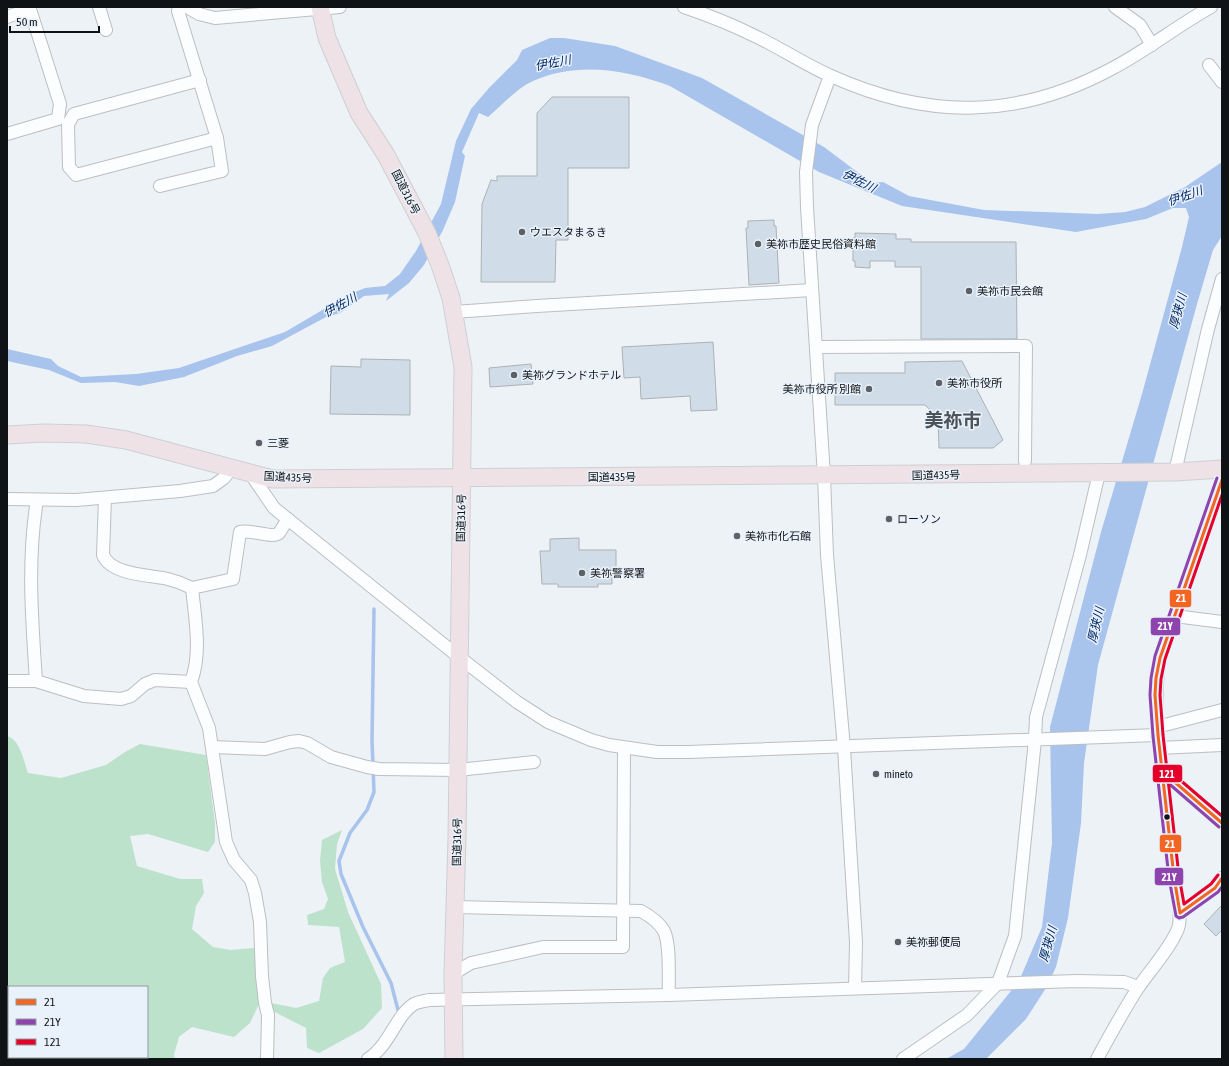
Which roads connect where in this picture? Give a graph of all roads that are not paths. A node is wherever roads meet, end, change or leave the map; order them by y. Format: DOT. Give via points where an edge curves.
graph roads {
  1 [pos="99,7"];
  2 [pos="179,7"];
  3 [pos="187,7"];
  4 [pos="340,7"];
  5 [pos="684,7"];
  6 [pos="1115,7"];
  7 [pos="1211,7"];
  8 [pos="30,8"];
  9 [pos="320,8"];
  10 [pos="7,17"];
  11 [pos="106,30"];
  12 [pos="1152,46"];
  13 [pos="1209,65"];
  14 [pos="830,76"];
  15 [pos="200,80"];
  16 [pos="1222,82"];
  17 [pos="7,134"];
  18 [pos="217,138"];
  19 [pos="160,186"];
  20 [pos="1222,279"];
  21 [pos="812,290"];
  22 [pos="454,312"];
  23 [pos="816,347"];
  24 [pos="7,435"];
  25 [pos="1025,460"];
  26 [pos="231,468"];
  27 [pos="1222,469"];
  28 [pos="1170,472"];
  29 [pos="250,473"];
  30 [pos="1102,473"];
  31 [pos="824,476"];
  32 [pos="462,478"];
  33 [pos="1222,480"];
  34 [pos="105,498"];
  35 [pos="7,499"];
  36 [pos="37,500"];
  37 [pos="288,519"];
  38 [pos="192,588"];
  39 [pos="1175,616"];
  40 [pos="1222,622"];
  41 [pos="460,657"];
  42 [pos="7,681"];
  43 [pos="36,681"];
  44 [pos="191,682"];
  45 [pos="1222,710"];
  46 [pos="1158,731"];
  47 [pos="1038,740"];
  48 [pos="1222,745"];
  49 [pos="213,747"];
  50 [pos="624,748"];
  51 [pos="844,748"];
  52 [pos="1159,748"];
  53 [pos="534,762"];
  54 [pos="458,770"];
  55 [pos="1162,772"];
  56 [pos="1222,823"];
  57 [pos="1222,878"];
  58 [pos="455,907"];
  59 [pos="623,910"];
  60 [pos="1180,913"];
  61 [pos="453,974"];
  62 [pos="998,983"];
  63 [pos="1138,987"];
  64 [pos="855,988"];
  65 [pos="669,995"];
  66 [pos="454,999"];
  67 [pos="267,1059"];
  68 [pos="368,1059"];
  69 [pos="454,1059"];
  70 [pos="903,1059"];
  71 [pos="1097,1059"];
  1 -- 11 [label="street"];
  2 -- 15 [label="street" via="178,11"];
  3 -- 9 [label="street" via="199,14 215,18"];
  4 -- 9 [label="street"];
  5 -- 14 [label="street" via="755,36"];
  6 -- 12 [label="street" via="1140,25"];
  7 -- 12 [label="street"];
  8 -- 10 [label="street"];
  8 -- 17 [label="street" via="60,104 58,119"];
  9 -- 22 [label="highway, 国道316号" via="327,38 359,113 386,155 411,203 440,264"];
  12 -- 14 [label="street" via="1057,94 1020,104 989,108 930,105 896,99 864,90"];
  13 -- 16 [label="street"];
  14 -- 21 [label="street" via="812,125 806,172"];
  15 -- 18 [label="street"];
  15 -- 18 [label="street" via="74,114 68,124 69,167 76,175"];
  18 -- 19 [label="street" via="222,172"];
  20 -- 28 [label="street"];
  21 -- 22 [label="street"];
  21 -- 23 [label="street"];
  22 -- 32 [label="highway, 国道316号" via="463,367"];
  23 -- 25 [label="street" via="1026,346"];
  23 -- 31 [label="street"];
  24 -- 26 [label="highway, 国道435号" via="86,434 126,440"];
  26 -- 29 [label="highway, 国道435号"];
  26 -- 34 [label="street" via="224,478 213,486"];
  27 -- 28 [label="highway, 国道435号"];
  28 -- 30 [label="highway, 国道435号"];
  29 -- 32 [label="highway, 国道435号" via="281,479"];
  29 -- 37 [label="street" via="274,508"];
  30 -- 31 [label="highway, 国道435号"];
  30 -- 47 [label="street" via="1039,703 1036,718"];
  31 -- 32 [label="highway, 国道435号"];
  31 -- 51 [label="street" via="827,555"];
  32 -- 41 [label="highway, 国道316号"];
  33 -- 39 [label="street"];
  34 -- 36 [label="street"];
  34 -- 38 [label="street" via="105,560 139,575 166,578"];
  35 -- 36 [label="street"];
  36 -- 43 [label="street" via="31,552 30,596"];
  37 -- 38 [label="street" via="274,535 247,530 240,532 233,579"];
  37 -- 41 [label="street"];
  38 -- 44 [label="street" via="196,632 194,673"];
  39 -- 40 [label="street"];
  39 -- 46 [label="street" via="1160,658 1156,678"];
  41 -- 50 [label="street" via="517,702 548,722 591,740"];
  41 -- 54 [label="highway, 国道316号"];
  42 -- 43 [label="street"];
  43 -- 44 [label="street" via="84,696 121,698 131,696 145,684 155,680"];
  44 -- 49 [label="street" via="210,728"];
  45 -- 46 [label="street"];
  46 -- 47 [label="street" via="1097,738"];
  46 -- 52 [label="street"];
  47 -- 51 [label="street"];
  47 -- 62 [label="street" via="1014,936"];
  48 -- 52 [label="street"];
  49 -- 54 [label="street" via="265,749 299,741 332,757 368,767"];
  49 -- 67 [label="street" via="226,842 234,860 251,880 260,922 262,976 268,1015"];
  50 -- 51 [label="street" via="657,752"];
  50 -- 59 [label="street"];
  51 -- 64 [label="street" via="856,942"];
  52 -- 55 [label="street"];
  53 -- 54 [label="street"];
  54 -- 58 [label="highway, 国道316号"];
  55 -- 56 [label="street"];
  55 -- 60 [label="street"];
  57 -- 60 [label="street" via="1214,888"];
  58 -- 59 [label="street"];
  58 -- 61 [label="highway, 国道316号"];
  59 -- 61 [label="street" via="623,947 543,947 471,963"];
  59 -- 65 [label="street" via="641,910 653,918 664,931 667,942"];
  60 -- 63 [label="street" via="1179,927 1166,950"];
  61 -- 66 [label="highway, 国道316号"];
  62 -- 63 [label="street" via="1124,982"];
  62 -- 64 [label="street"];
  62 -- 70 [label="street" via="967,1015"];
  63 -- 71 [label="street"];
  64 -- 65 [label="street"];
  65 -- 66 [label="street"];
  66 -- 68 [label="street" via="414,1003 406,1011 387,1042"];
  66 -- 69 [label="highway, 国道316号"];
}
